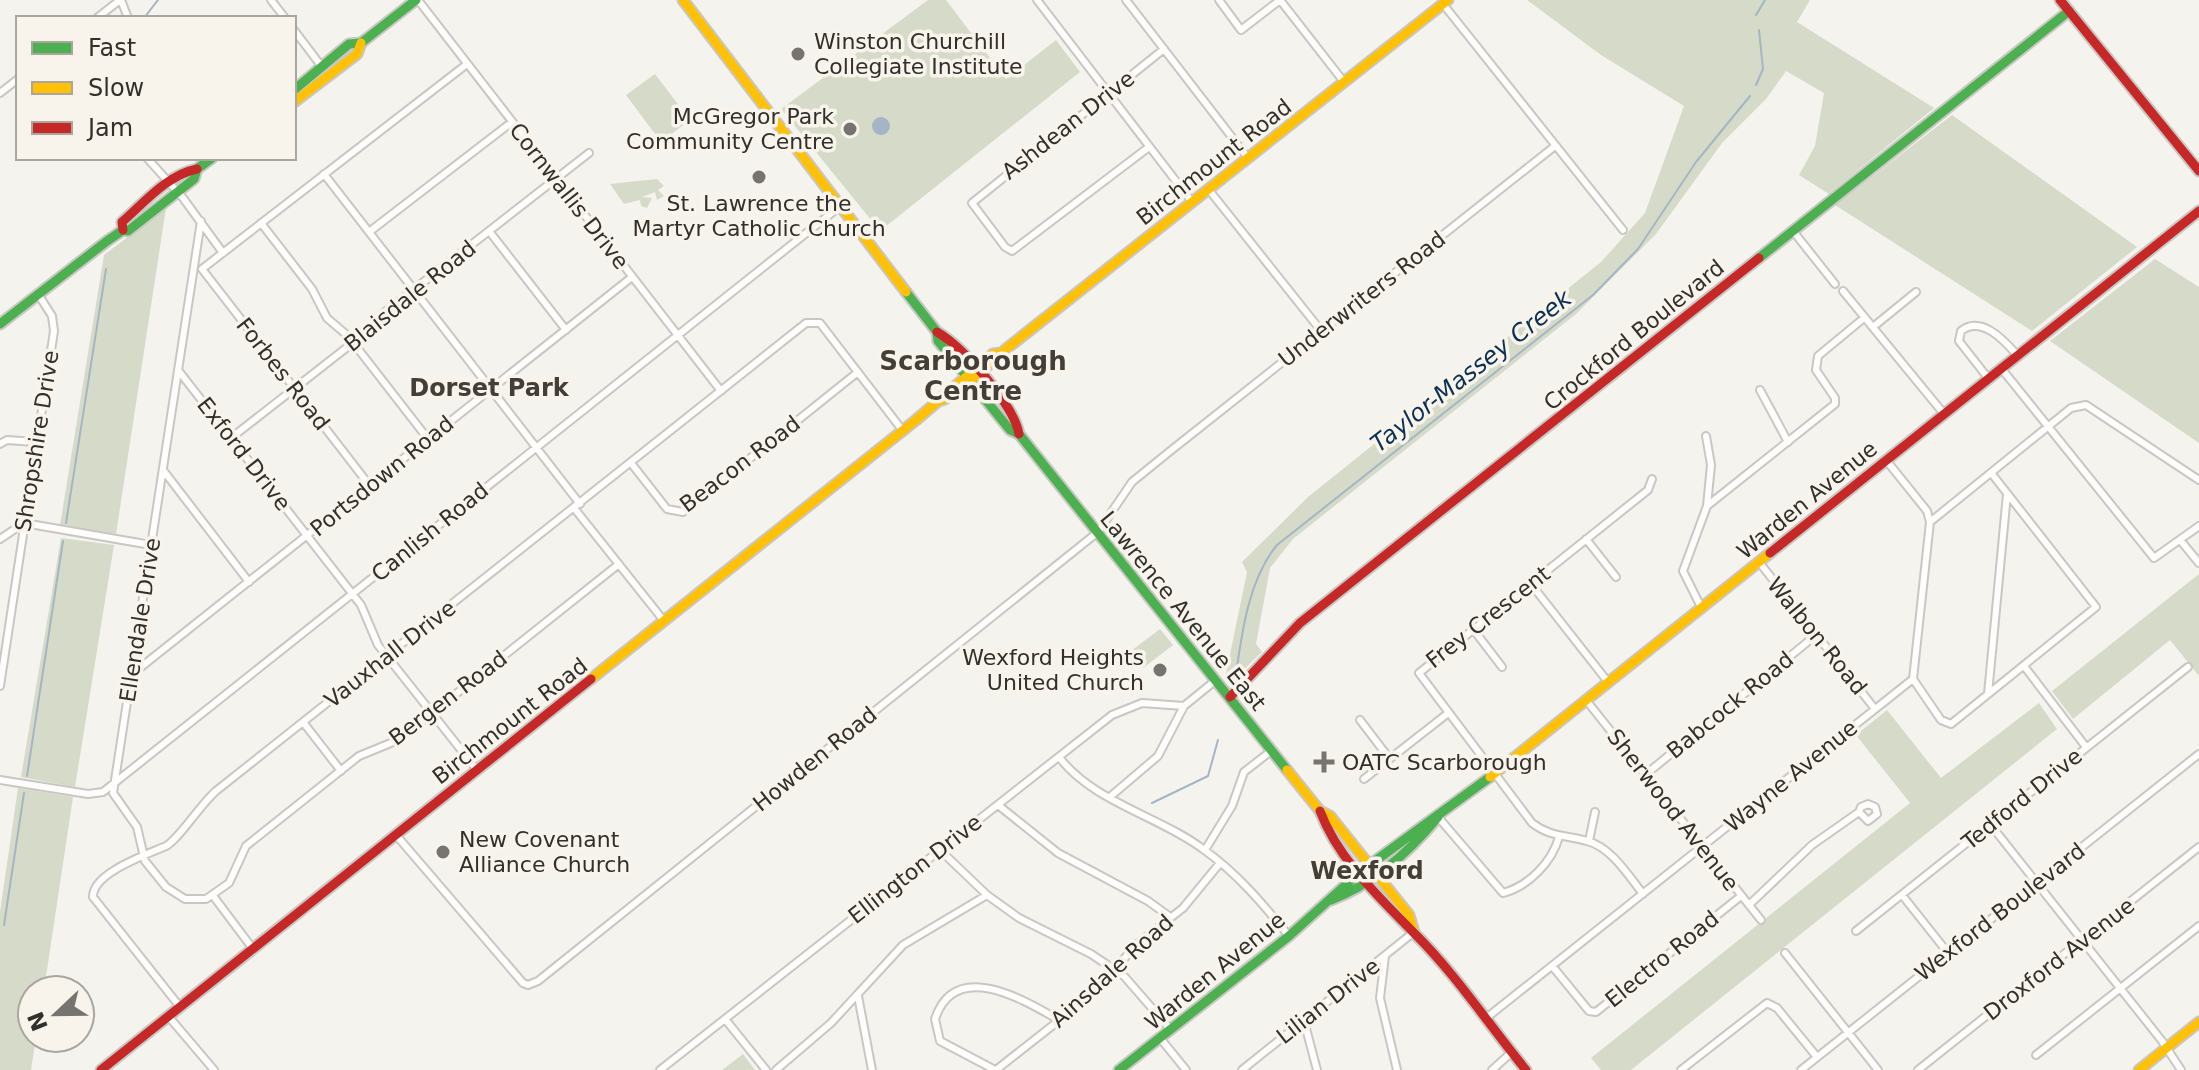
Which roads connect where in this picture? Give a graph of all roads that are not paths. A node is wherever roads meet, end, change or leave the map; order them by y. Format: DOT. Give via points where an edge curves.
graph roads {
  1 [pos="121,0"];
  2 [pos="271,0"];
  3 [pos="417,0"];
  4 [pos="683,0"];
  5 [pos="1037,0"];
  6 [pos="1219,0"];
  7 [pos="1280,0"];
  8 [pos="2060,0"];
  9 [pos="1128,1"];
  10 [pos="1445,2"];
  11 [pos="2069,11"];
  12 [pos="100,16"];
  13 [pos="283,16"];
  14 [pos="296,33"];
  15 [pos="361,43"];
  16 [pos="1164,49"];
  17 [pos="467,64"];
  18 [pos="322,67"];
  19 [pos="329,76"];
  20 [pos="16,81"];
  21 [pos="1344,82"];
  22 [pos="296,88"];
  23 [pos="0,93"];
  24 [pos="1108,93"];
  25 [pos="296,101"];
  26 [pos="512,122"];
  27 [pos="1555,146"];
  28 [pos="1149,147"];
  29 [pos="589,153"];
  30 [pos="1248,158"];
  31 [pos="149,160"];
  32 [pos="209,160"];
  33 [pos="197,169"];
  34 [pos="2199,171"];
  35 [pos="324,174"];
  36 [pos="556,180"];
  37 [pos="169,184"];
  38 [pos="1209,190"];
  39 [pos="178,192"];
  40 [pos="1192,202"];
  41 [pos="839,207"];
  42 [pos="2199,211"];
  43 [pos="201,221"];
  44 [pos="261,223"];
  45 [pos="123,230"];
  46 [pos="1623,230"];
  47 [pos="489,231"];
  48 [pos="1793,231"];
  49 [pos="369,232"];
  50 [pos="223,253"];
  51 [pos="198,269"];
  52 [pos="632,277"];
  53 [pos="1835,284"];
  54 [pos="414,290"];
  55 [pos="1843,291"];
  56 [pos="1916,292"];
  57 [pos="38,294"];
  58 [pos="1864,318"];
  59 [pos="0,324"];
  60 [pos="1873,327"];
  61 [pos="566,330"];
  62 [pos="1322,332"];
  63 [pos="677,335"];
  64 [pos="353,343"];
  65 [pos="2017,355"];
  66 [pos="2001,368"];
  67 [pos="178,370"];
  68 [pos="858,372"];
  69 [pos="973,376"];
  70 [pos="1988,378"];
  71 [pos="294,388"];
  72 [pos="491,389"];
  73 [pos="1760,390"];
  74 [pos="721,391"];
  75 [pos="1944,414"];
  76 [pos="2049,427"];
  77 [pos="903,431"];
  78 [pos="1706,436"];
  79 [pos="231,438"];
  80 [pos="428,439"];
  81 [pos="36,442"];
  82 [pos="1788,442"];
  83 [pos="0,444"];
  84 [pos="536,448"];
  85 [pos="1886,460"];
  86 [pos="631,463"];
  87 [pos="163,470"];
  88 [pos="1992,474"];
  89 [pos="1652,479"];
  90 [pos="2199,480"];
  91 [pos="370,486"];
  92 [pos="2007,492"];
  93 [pos="577,506"];
  94 [pos="1707,506"];
  95 [pos="1930,522"];
  96 [pos="24,523"];
  97 [pos="2199,526"];
  98 [pos="1098,532"];
  99 [pos="307,536"];
  100 [pos="0,539"];
  101 [pos="1586,539"];
  102 [pos="2181,541"];
  103 [pos="151,545"];
  104 [pos="1759,562"];
  105 [pos="2199,563"];
  106 [pos="619,564"];
  107 [pos="1616,577"];
  108 [pos="249,582"];
  109 [pos="1531,584"];
  110 [pos="352,594"];
  111 [pos="1701,607"];
  112 [pos="664,621"];
  113 [pos="1473,629"];
  114 [pos="3,633"];
  115 [pos="1816,635"];
  116 [pos="387,658"];
  117 [pos="2024,666"];
  118 [pos="1502,667"];
  119 [pos="2188,667"];
  120 [pos="131,675"];
  121 [pos="1217,679"];
  122 [pos="1913,679"];
  123 [pos="1608,682"];
  124 [pos="0,686"];
  125 [pos="1988,694"];
  126 [pos="1230,697"];
  127 [pos="1586,700"];
  128 [pos="1184,706"];
  129 [pos="1875,709"];
  130 [pos="431,713"];
  131 [pos="1447,714"];
  132 [pos="1360,720"];
  133 [pos="303,722"];
  134 [pos="2086,747"];
  135 [pos="1271,751"];
  136 [pos="2199,754"];
  137 [pos="1059,757"];
  138 [pos="1389,758"];
  139 [pos="477,770"];
  140 [pos="341,771"];
  141 [pos="1493,774"];
  142 [pos="1645,775"];
  143 [pos="1364,779"];
  144 [pos="0,780"];
  145 [pos="114,781"];
  146 [pos="1111,796"];
  147 [pos="998,805"];
  148 [pos="1320,811"];
  149 [pos="1595,812"];
  150 [pos="1859,812"];
  151 [pos="1438,817"];
  152 [pos="1990,824"];
  153 [pos="396,835"];
  154 [pos="1559,837"];
  155 [pos="1589,841"];
  156 [pos="1702,847"];
  157 [pos="2199,847"];
  158 [pos="940,850"];
  159 [pos="1205,850"];
  160 [pos="143,854"];
  161 [pos="1220,863"];
  162 [pos="1373,869"];
  163 [pos="1363,876"];
  164 [pos="2036,883"];
  165 [pos="1643,894"];
  166 [pos="987,895"];
  167 [pos="1902,895"];
  168 [pos="1741,896"];
  169 [pos="214,897"];
  170 [pos="1749,905"];
  171 [pos="1170,917"];
  172 [pos="1761,920"];
  173 [pos="2199,926"];
  174 [pos="1856,931"];
  175 [pos="1414,932"];
  176 [pos="1289,936"];
  177 [pos="2082,940"];
  178 [pos="253,949"];
  179 [pos="1785,953"];
  180 [pos="1948,953"];
  181 [pos="1385,956"];
  182 [pos="1553,967"];
  183 [pos="1114,970"];
  184 [pos="2120,988"];
  185 [pos="858,996"];
  186 [pos="180,1007"];
  187 [pos="169,1017"];
  188 [pos="725,1019"];
  189 [pos="1485,1019"];
  190 [pos="1059,1020"];
  191 [pos="1304,1021"];
  192 [pos="2199,1022"];
  193 [pos="1170,1029"];
  194 [pos="1848,1032"];
  195 [pos="1160,1038"];
  196 [pos="2166,1049"];
  197 [pos="1512,1052"];
  198 [pos="2036,1055"];
  199 [pos="1817,1057"];
  200 [pos="101,1070"];
  201 [pos="214,1070"];
  202 [pos="660,1070"];
  203 [pos="766,1070"];
  204 [pos="776,1070"];
  205 [pos="872,1070"];
  206 [pos="996,1070"];
  207 [pos="1119,1070"];
  208 [pos="1186,1070"];
  209 [pos="1242,1070"];
  210 [pos="1317,1070"];
  211 [pos="1397,1070"];
  212 [pos="1492,1070"];
  213 [pos="1526,1070"];
  214 [pos="1681,1070"];
  215 [pos="1801,1070"];
  216 [pos="1878,1070"];
  217 [pos="1918,1070"];
  218 [pos="2139,1070"];
  219 [pos="2181,1070"];
  1 -- 12 [label="street"];
  2 -- 13 [label="street"];
  3 -- 15 [label="main road"];
  3 -- 17 [label="street, Cornwallis Drive"];
  4 -- 41 [label="main road, Lawrence Avenue East"];
  5 -- 24 [label="street"];
  6 -- 7 [label="street" via="1241,30"];
  7 -- 21 [label="street"];
  8 -- 11 [label="main road"];
  9 -- 16 [label="street"];
  10 -- 21 [label="main road, Birchmount Road"];
  10 -- 27 [label="street"];
  11 -- 34 [label="main road"];
  11 -- 48 [label="main road, Crockford Boulevard"];
  14 -- 18 [label="street"];
  15 -- 18 [label="main road" via="349,44"];
  15 -- 19 [label="main road" via="357,54"];
  16 -- 24 [label="street, Ashdean Drive"];
  16 -- 30 [label="street"];
  17 -- 26 [label="street, Cornwallis Drive"];
  17 -- 35 [label="street"];
  18 -- 19 [label="main road"];
  18 -- 22 [label="main road"];
  19 -- 25 [label="main road"];
  20 -- 23 [label="street"];
  21 -- 30 [label="main road, Birchmount Road"];
  24 -- 28 [label="street"];
  24 -- 28 [label="street, Ashdean Drive" via="973,201 982,219 1012,251"];
  26 -- 36 [label="street, Cornwallis Drive"];
  26 -- 49 [label="street"];
  27 -- 46 [label="street"];
  27 -- 62 [label="street, Underwriters Road"];
  28 -- 40 [label="street"];
  29 -- 36 [label="street, Blaisdale Road"];
  30 -- 38 [label="main road, Birchmount Road"];
  31 -- 37 [label="street"];
  32 -- 33 [label="main road"];
  33 -- 37 [label="main road" via="187,169"];
  33 -- 39 [label="main road" via="194,179"];
  35 -- 44 [label="street"];
  35 -- 49 [label="street"];
  36 -- 47 [label="street, Blaisdale Road"];
  36 -- 52 [label="street, Cornwallis Drive"];
  37 -- 39 [label="street"];
  37 -- 45 [label="main road" via="122,222"];
  38 -- 40 [label="main road, Birchmount Road"];
  38 -- 62 [label="street"];
  39 -- 43 [label="street"];
  39 -- 45 [label="main road"];
  40 -- 69 [label="main road, Birchmount Road"];
  41 -- 63 [label="street, Canlish Road"];
  41 -- 69 [label="main road, Lawrence Avenue East" via="937,332 946,335"];
  42 -- 65 [label="main road, Warden Avenue"];
  43 -- 50 [label="street"];
  43 -- 51 [label="street, Ellendale Drive"];
  44 -- 50 [label="street"];
  44 -- 64 [label="street" via="312,289 330,322"];
  45 -- 57 [label="main road"];
  47 -- 54 [label="street, Blaisdale Road"];
  47 -- 61 [label="street"];
  48 -- 53 [label="street"];
  48 -- 126 [label="main road, Crockford Boulevard" via="1300,623"];
  49 -- 54 [label="street"];
  50 -- 51 [label="street"];
  51 -- 67 [label="street, Ellendale Drive"];
  51 -- 71 [label="street, Forbes Road"];
  52 -- 61 [label="street, Portsdown Road"];
  52 -- 63 [label="street, Cornwallis Drive"];
  54 -- 64 [label="street, Blaisdale Road"];
  54 -- 72 [label="street"];
  55 -- 58 [label="street"];
  56 -- 60 [label="street"];
  57 -- 59 [label="main road"];
  57 -- 81 [label="street, Shropshire Drive" via="52,316 54,331"];
  58 -- 60 [label="street"];
  58 -- 82 [label="street" via="1818,356 1816,370 1835,404"];
  60 -- 75 [label="street"];
  61 -- 72 [label="street, Portsdown Road"];
  62 -- 98 [label="street, Underwriters Road" via="1132,482"];
  63 -- 74 [label="street, Cornwallis Drive"];
  63 -- 84 [label="street, Canlish Road"];
  64 -- 71 [label="street, Blaisdale Road"];
  64 -- 80 [label="street"];
  65 -- 66 [label="main road, Warden Avenue"];
  65 -- 70 [label="street" via="1981,326 1971,324 1961,331 1959,341"];
  66 -- 70 [label="main road, Warden Avenue"];
  66 -- 76 [label="street"];
  67 -- 79 [label="street, Exford Drive"];
  67 -- 87 [label="street, Ellendale Drive"];
  68 -- 74 [label="street, Vauxhall Drive" via="820,323 806,323"];
  68 -- 77 [label="street"];
  68 -- 86 [label="street, Beacon Road" via="683,512 667,509"];
  69 -- 77 [label="main road, Birchmount Road"];
  69 -- 98 [label="main road, Lawrence Avenue East" via="1017,423 1019,434"];
  70 -- 75 [label="main road, Warden Avenue"];
  71 -- 79 [label="street, Blaisdale Road"];
  71 -- 91 [label="street, Forbes Road"];
  72 -- 80 [label="street, Portsdown Road"];
  72 -- 84 [label="street"];
  73 -- 82 [label="street"];
  74 -- 86 [label="street, Vauxhall Drive"];
  75 -- 85 [label="main road, Warden Avenue"];
  76 -- 88 [label="street"];
  76 -- 90 [label="street" via="2071,408 2086,405"];
  76 -- 102 [label="street" via="2154,558"];
  77 -- 112 [label="main road, Birchmount Road"];
  78 -- 94 [label="street" via="1711,465"];
  79 -- 99 [label="street, Exford Drive"];
  80 -- 91 [label="street, Portsdown Road"];
  81 -- 83 [label="street"];
  81 -- 96 [label="street, Shropshire Drive"];
  82 -- 94 [label="street"];
  84 -- 93 [label="street"];
  84 -- 110 [label="street, Canlish Road"];
  85 -- 95 [label="street"];
  85 -- 104 [label="main road, Warden Avenue"];
  86 -- 93 [label="street, Vauxhall Drive"];
  87 -- 103 [label="street, Ellendale Drive"];
  87 -- 108 [label="street"];
  88 -- 92 [label="street"];
  88 -- 95 [label="street"];
  89 -- 101 [label="street, Frey Crescent" via="1648,490"];
  91 -- 99 [label="street, Portsdown Road"];
  92 -- 117 [label="street" via="2096,607"];
  92 -- 125 [label="street"];
  93 -- 106 [label="street"];
  93 -- 116 [label="street, Vauxhall Drive"];
  94 -- 111 [label="street" via="1683,571"];
  95 -- 122 [label="street"];
  96 -- 100 [label="street"];
  96 -- 103 [label="street"];
  96 -- 114 [label="street, Shropshire Drive"];
  97 -- 102 [label="street"];
  98 -- 121 [label="main road, Lawrence Avenue East"];
  98 -- 153 [label="street, Howden Road" via="531,984 519,979"];
  99 -- 108 [label="street, Portsdown Road"];
  99 -- 110 [label="street, Exford Drive"];
  101 -- 107 [label="street"];
  101 -- 109 [label="street, Frey Crescent"];
  102 -- 105 [label="street"];
  103 -- 120 [label="street, Ellendale Drive"];
  104 -- 111 [label="main road, Warden Avenue"];
  104 -- 115 [label="street, Walbon Road"];
  106 -- 112 [label="street"];
  106 -- 130 [label="street, Bergen Road"];
  108 -- 120 [label="street, Portsdown Road"];
  109 -- 113 [label="street, Frey Crescent"];
  109 -- 123 [label="street"];
  110 -- 116 [label="street, Exford Drive"];
  110 -- 145 [label="street, Canlish Road"];
  111 -- 123 [label="main road, Warden Avenue"];
  112 -- 139 [label="main road, Birchmount Road"];
  113 -- 118 [label="street"];
  113 -- 131 [label="street, Frey Crescent" via="1419,673"];
  114 -- 124 [label="street, Shropshire Drive"];
  115 -- 129 [label="street, Walbon Road"];
  115 -- 142 [label="street, Babcock Road"];
  116 -- 130 [label="street, Exford Drive"];
  116 -- 133 [label="street, Vauxhall Drive"];
  117 -- 125 [label="street"];
  117 -- 134 [label="street"];
  119 -- 134 [label="street, Tedford Drive"];
  120 -- 145 [label="street, Ellendale Drive"];
  121 -- 126 [label="main road, Lawrence Avenue East"];
  121 -- 128 [label="street"];
  122 -- 125 [label="street" via="1947,725"];
  122 -- 129 [label="street, Wayne Avenue"];
  123 -- 127 [label="main road, Warden Avenue"];
  126 -- 135 [label="main road, Lawrence Avenue East"];
  127 -- 141 [label="main road, Warden Avenue"];
  127 -- 142 [label="street, Sherwood Avenue"];
  128 -- 137 [label="street, Ellington Drive" via="1142,703 1123,708"];
  128 -- 146 [label="street" via="1158,756"];
  129 -- 156 [label="street, Wayne Avenue"];
  130 -- 139 [label="street, Exford Drive"];
  130 -- 140 [label="street, Bergen Road" via="393,743 364,753"];
  131 -- 138 [label="street"];
  131 -- 141 [label="street, Frey Crescent"];
  132 -- 138 [label="street"];
  133 -- 140 [label="street"];
  133 -- 160 [label="street, Vauxhall Drive" via="200,804 173,841"];
  134 -- 152 [label="street, Tedford Drive"];
  135 -- 148 [label="main road, Lawrence Avenue East"];
  135 -- 159 [label="street" via="1244,772 1232,806"];
  136 -- 164 [label="street, Wexford Boulevard"];
  137 -- 146 [label="street"];
  137 -- 147 [label="street, Ellington Drive"];
  138 -- 143 [label="street"];
  139 -- 153 [label="main road, Birchmount Road"];
  140 -- 169 [label="street, Bergen Road" via="246,846 229,883"];
  141 -- 151 [label="main road, Warden Avenue"];
  141 -- 154 [label="street, Frey Crescent" via="1532,823"];
  142 -- 156 [label="street, Sherwood Avenue"];
  144 -- 145 [label="street, Canlish Road" via="93,794"];
  145 -- 160 [label="street" via="113,793 137,827"];
  146 -- 159 [label="street"];
  147 -- 158 [label="street, Ellington Drive"];
  147 -- 171 [label="street" via="1040,841"];
  148 -- 162 [label="main road, Lawrence Avenue East" via="1330,816"];
  148 -- 163 [label="main road, Lawrence Avenue East" via="1322,824"];
  149 -- 155 [label="street"];
  150 -- 170 [label="street" via="1812,845"];
  151 -- 154 [label="street" via="1503,893 1554,856"];
  151 -- 162 [label="main road, Warden Avenue" via="1427,833"];
  152 -- 164 [label="street"];
  152 -- 167 [label="street, Tedford Drive"];
  153 -- 178 [label="main road, Birchmount Road"];
  154 -- 155 [label="street"];
  155 -- 165 [label="street" via="1609,853"];
  156 -- 165 [label="street, Wayne Avenue"];
  156 -- 168 [label="street, Sherwood Avenue"];
  157 -- 177 [label="street, Droxford Avenue"];
  158 -- 166 [label="street"];
  158 -- 188 [label="street, Ellington Drive"];
  159 -- 161 [label="street"];
  160 -- 169 [label="street" via="174,895 193,901"];
  160 -- 186 [label="street, Vauxhall Drive" via="96,887 93,897"];
  161 -- 171 [label="street, Ainsdale Road"];
  161 -- 176 [label="street"];
  162 -- 163 [label="main road, Warden Avenue"];
  162 -- 175 [label="main road, Lawrence Avenue East" via="1409,915"];
  163 -- 175 [label="main road, Lawrence Avenue East"];
  163 -- 176 [label="main road, Warden Avenue" via="1346,896 1331,900"];
  164 -- 177 [label="street"];
  164 -- 180 [label="street, Wexford Boulevard"];
  165 -- 182 [label="street, Wayne Avenue"];
  166 -- 183 [label="street"];
  166 -- 185 [label="street" via="903,945"];
  167 -- 174 [label="street, Tedford Drive"];
  167 -- 180 [label="street"];
  168 -- 170 [label="street, Sherwood Avenue"];
  168 -- 182 [label="street, Electro Road" via="1596,1012 1589,1011"];
  169 -- 178 [label="street"];
  170 -- 172 [label="street, Sherwood Avenue"];
  171 -- 183 [label="street, Ainsdale Road"];
  173 -- 184 [label="street"];
  175 -- 181 [label="street, Lilian Drive"];
  175 -- 189 [label="main road, Lawrence Avenue East"];
  176 -- 193 [label="main road, Warden Avenue"];
  177 -- 184 [label="street"];
  177 -- 217 [label="street, Droxford Avenue"];
  178 -- 186 [label="main road, Birchmount Road"];
  179 -- 194 [label="street"];
  180 -- 194 [label="street, Wexford Boulevard"];
  181 -- 191 [label="street, Lilian Drive"];
  181 -- 211 [label="street" via="1380,998"];
  182 -- 189 [label="street, Wayne Avenue"];
  183 -- 190 [label="street, Ainsdale Road"];
  183 -- 193 [label="street"];
  184 -- 196 [label="street"];
  184 -- 198 [label="street"];
  185 -- 204 [label="street"];
  185 -- 205 [label="street"];
  186 -- 187 [label="main road, Birchmount Road"];
  187 -- 200 [label="main road, Birchmount Road"];
  187 -- 201 [label="street"];
  188 -- 202 [label="street, Ellington Drive"];
  188 -- 203 [label="street"];
  189 -- 197 [label="main road, Lawrence Avenue East"];
  190 -- 206 [label="street, Ainsdale Road"];
  190 -- 206 [label="street" via="987,986 966,989 945,1001 935,1019 940,1041"];
  191 -- 209 [label="street, Lilian Drive"];
  191 -- 210 [label="street"];
  192 -- 196 [label="main road"];
  193 -- 195 [label="main road, Warden Avenue"];
  194 -- 199 [label="street, Wexford Boulevard"];
  194 -- 216 [label="street"];
  195 -- 207 [label="main road, Warden Avenue"];
  195 -- 208 [label="street"];
  196 -- 218 [label="main road"];
  196 -- 219 [label="street"];
  197 -- 212 [label="street"];
  197 -- 213 [label="main road, Lawrence Avenue East"];
  199 -- 214 [label="street" via="1767,1003"];
  199 -- 215 [label="street, Wexford Boulevard"];
}
